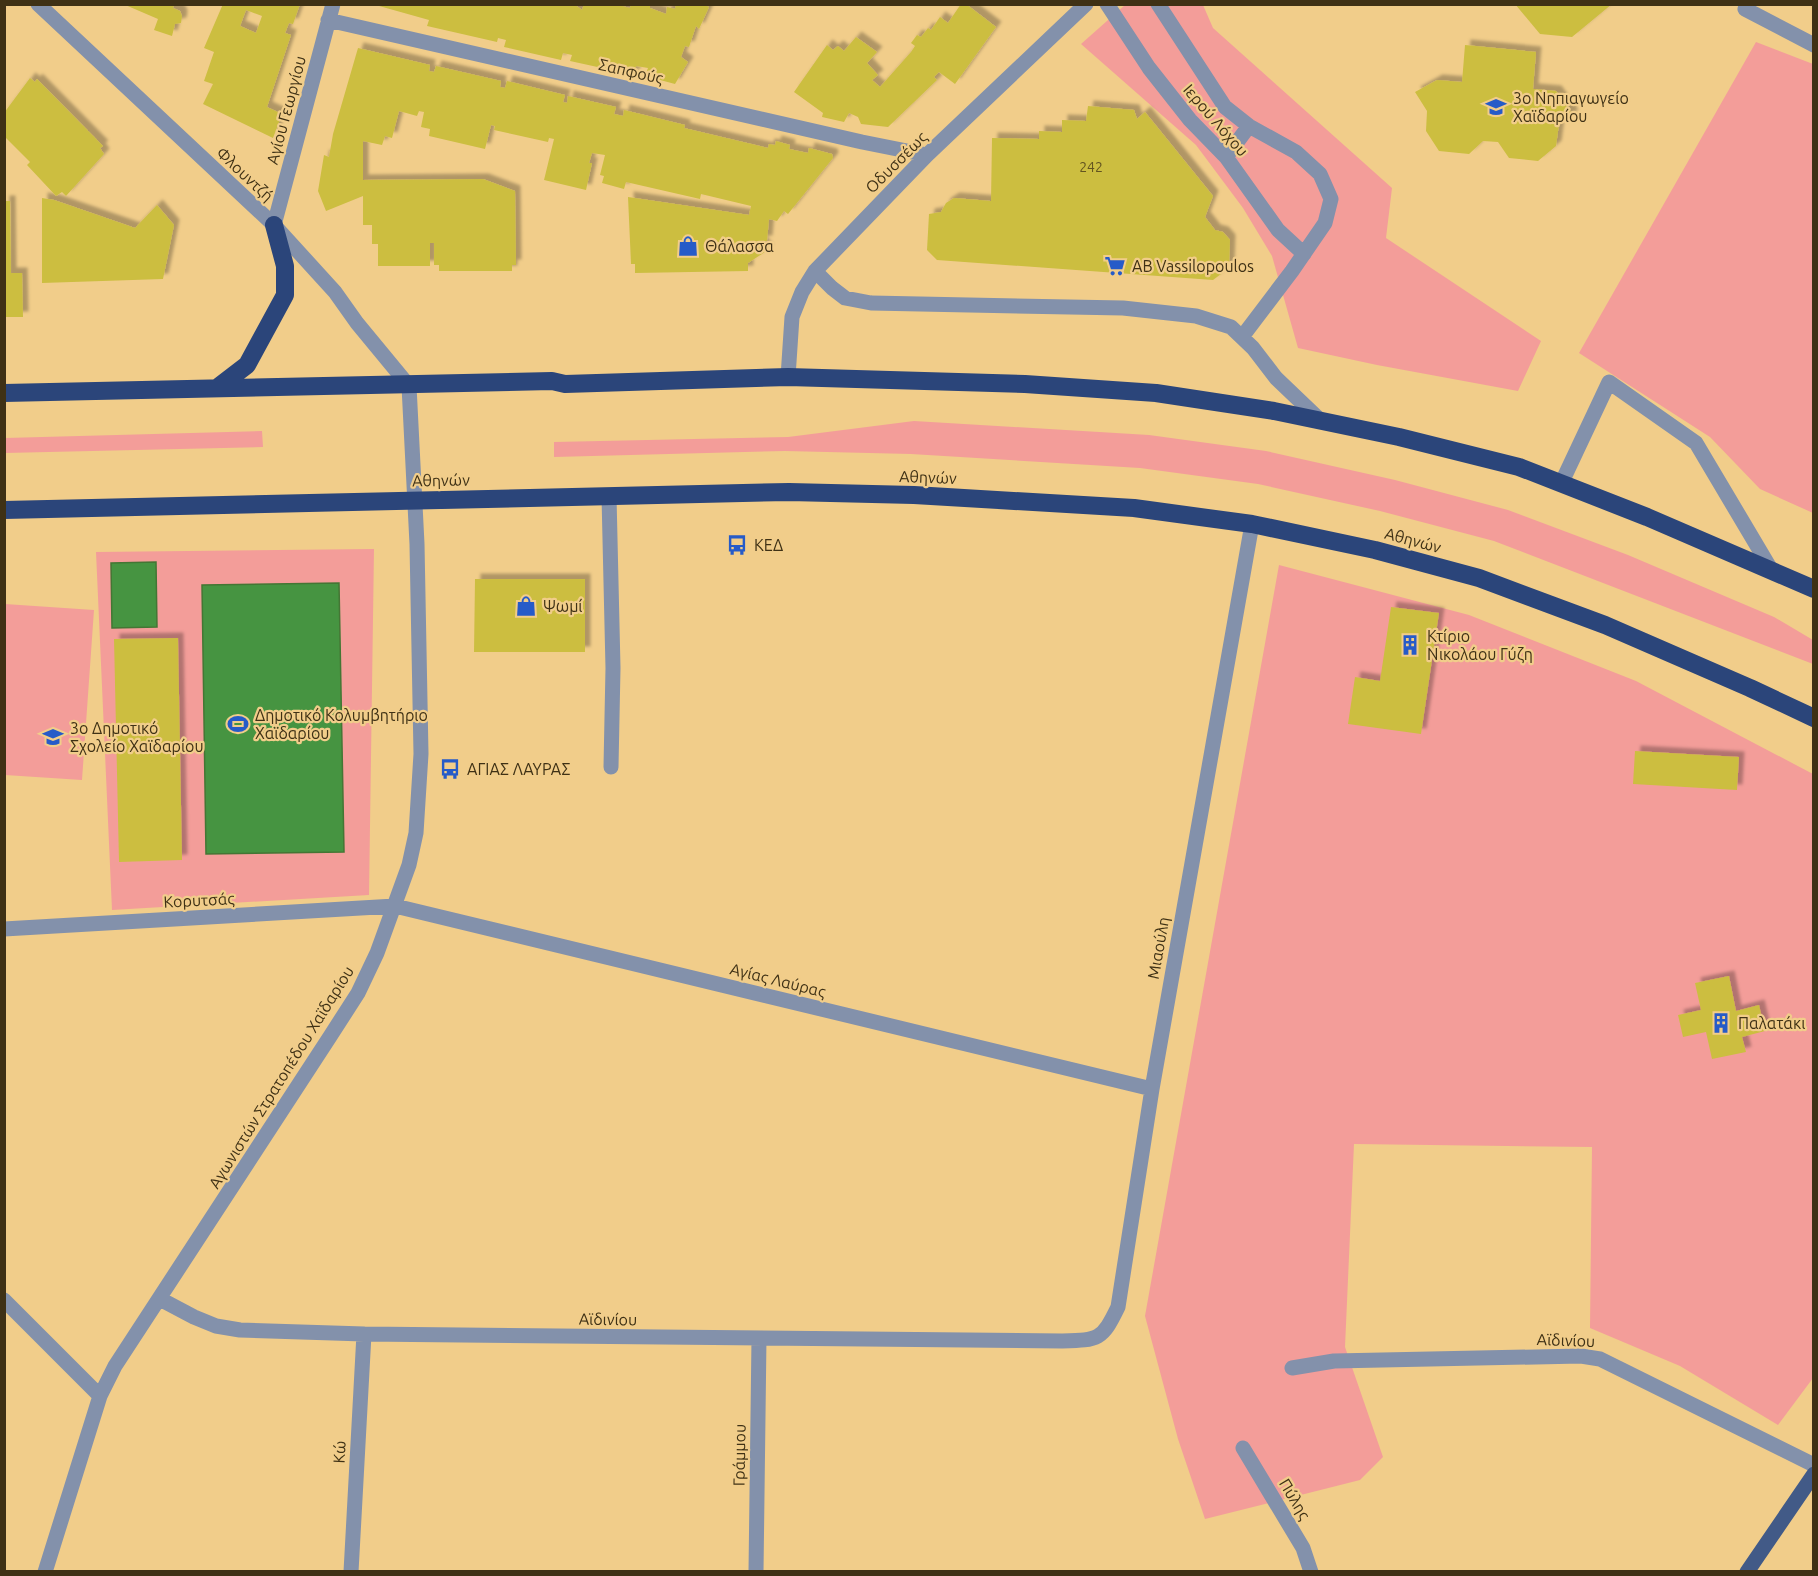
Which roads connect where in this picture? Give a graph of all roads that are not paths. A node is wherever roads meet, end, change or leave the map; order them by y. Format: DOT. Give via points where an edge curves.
graph roads {
  1 [pos="38,4"];
  2 [pos="333,4"];
  3 [pos="1086,4"];
  4 [pos="1107,4"];
  5 [pos="1158,4"];
  6 [pos="1744,9"];
  7 [pos="328,20"];
  8 [pos="1814,45"];
  9 [pos="1249,126"];
  10 [pos="927,156"];
  11 [pos="1226,157"];
  12 [pos="274,225"];
  13 [pos="1304,255"];
  14 [pos="815,271"];
  15 [pos="1242,337"];
  16 [pos="788,377"];
  17 [pos="409,386"];
  18 [pos="217,388"];
  19 [pos="4,393"];
  20 [pos="1321,421"];
  21 [pos="1561,484"];
  22 [pos="609,496"];
  23 [pos="415,501"];
  24 [pos="4,510"];
  25 [pos="1252,524"];
  26 [pos="1772,571"];
  27 [pos="1814,589"];
  28 [pos="1814,718"];
  29 [pos="611,767"];
  30 [pos="395,906"];
  31 [pos="4,929"];
  32 [pos="1152,1089"];
  33 [pos="160,1299"];
  34 [pos="4,1300"];
  35 [pos="364,1334"];
  36 [pos="759,1338"];
  37 [pos="1062,1341"];
  38 [pos="1292,1368"];
  39 [pos="100,1396"];
  40 [pos="1243,1448"];
  41 [pos="1814,1465"];
  42 [pos="1814,1474"];
  43 [pos="45,1572"];
  44 [pos="351,1572"];
  45 [pos="756,1572"];
  46 [pos="1311,1572"];
  47 [pos="1747,1572"];
  1 -- 12 [label="street, Φλουντζή"];
  2 -- 7 [label="street, Αγίου Γεωργίου"];
  3 -- 10 [label="street, Οδυσσέως"];
  4 -- 11 [label="street, Ιερού Λόχου" via="1190,120"];
  5 -- 9 [label="street" via="1225,107"];
  6 -- 8 [label="street"];
  7 -- 10 [label="street, Σαπφούς"];
  7 -- 12 [label="street, Αγίου Γεωργίου"];
  9 -- 11 [label="street"];
  9 -- 13 [label="street" via="1296,152 1320,174 1331,199 1325,223"];
  10 -- 14 [label="street, Οδυσσέως"];
  11 -- 13 [label="street, Ιερού Λόχου" via="1278,230"];
  12 -- 17 [label="street, Φλουντζή" via="335,292"];
  12 -- 18 [label="highway" via="285,266 285,295 247,365"];
  13 -- 15 [label="street"];
  14 -- 15 [label="street" via="845,298 871,303 1123,308 1196,316 1231,327"];
  14 -- 16 [label="street, Οδυσσέως" via="792,317"];
  15 -- 20 [label="street" via="1276,378"];
  16 -- 17 [label="highway"];
  16 -- 20 [label="highway" via="1025,384 1156,393"];
  17 -- 18 [label="highway"];
  17 -- 23 [label="street, Αγωνιστών Στρατοπέδου Χαϊδαρίου"];
  18 -- 19 [label="highway"];
  20 -- 21 [label="highway" via="1519,467"];
  21 -- 26 [label="highway"];
  21 -- 26 [label="street" via="1609,382 1696,443"];
  22 -- 23 [label="highway, Αθηνών"];
  22 -- 25 [label="highway, Αθηνών" via="789,492 925,496 1134,508"];
  22 -- 29 [label="street" via="614,668"];
  23 -- 24 [label="highway, Αθηνών"];
  23 -- 30 [label="street, Αγωνιστών Στρατοπέδου Χαϊδαρίου" via="419,798 416,833"];
  25 -- 28 [label="highway, Αθηνών" via="1375,550 1479,578 1605,625"];
  25 -- 32 [label="street, Μιαούλη"];
  26 -- 27 [label="highway"];
  30 -- 31 [label="street, Κορυτσάς"];
  30 -- 32 [label="street, Αγίας Λαύρας"];
  30 -- 33 [label="street, Αγωνιστών Στρατοπέδου Χαϊδαρίου" via="358,993"];
  32 -- 37 [label="street, Μιαούλη" via="1118,1307 1108,1328 1098,1337"];
  33 -- 35 [label="street, Αϊδινίου" via="216,1326"];
  33 -- 39 [label="street, Αγωνιστών Στρατοπέδου Χαϊδαρίου" via="115,1366"];
  34 -- 39 [label="street"];
  35 -- 36 [label="street, Αϊδινίου"];
  35 -- 44 [label="street, Κώ"];
  36 -- 37 [label="street, Αϊδινίου"];
  36 -- 45 [label="street, Γράμμου"];
  38 -- 41 [label="street, Αϊδινίου" via="1334,1361 1581,1356 1600,1359"];
  39 -- 43 [label="street, Αγωνιστών Στρατοπέδου Χαϊδαρίου"];
  40 -- 46 [label="street, Πύλης" via="1303,1548"];
  42 -- 47 [label="main road"];
}
